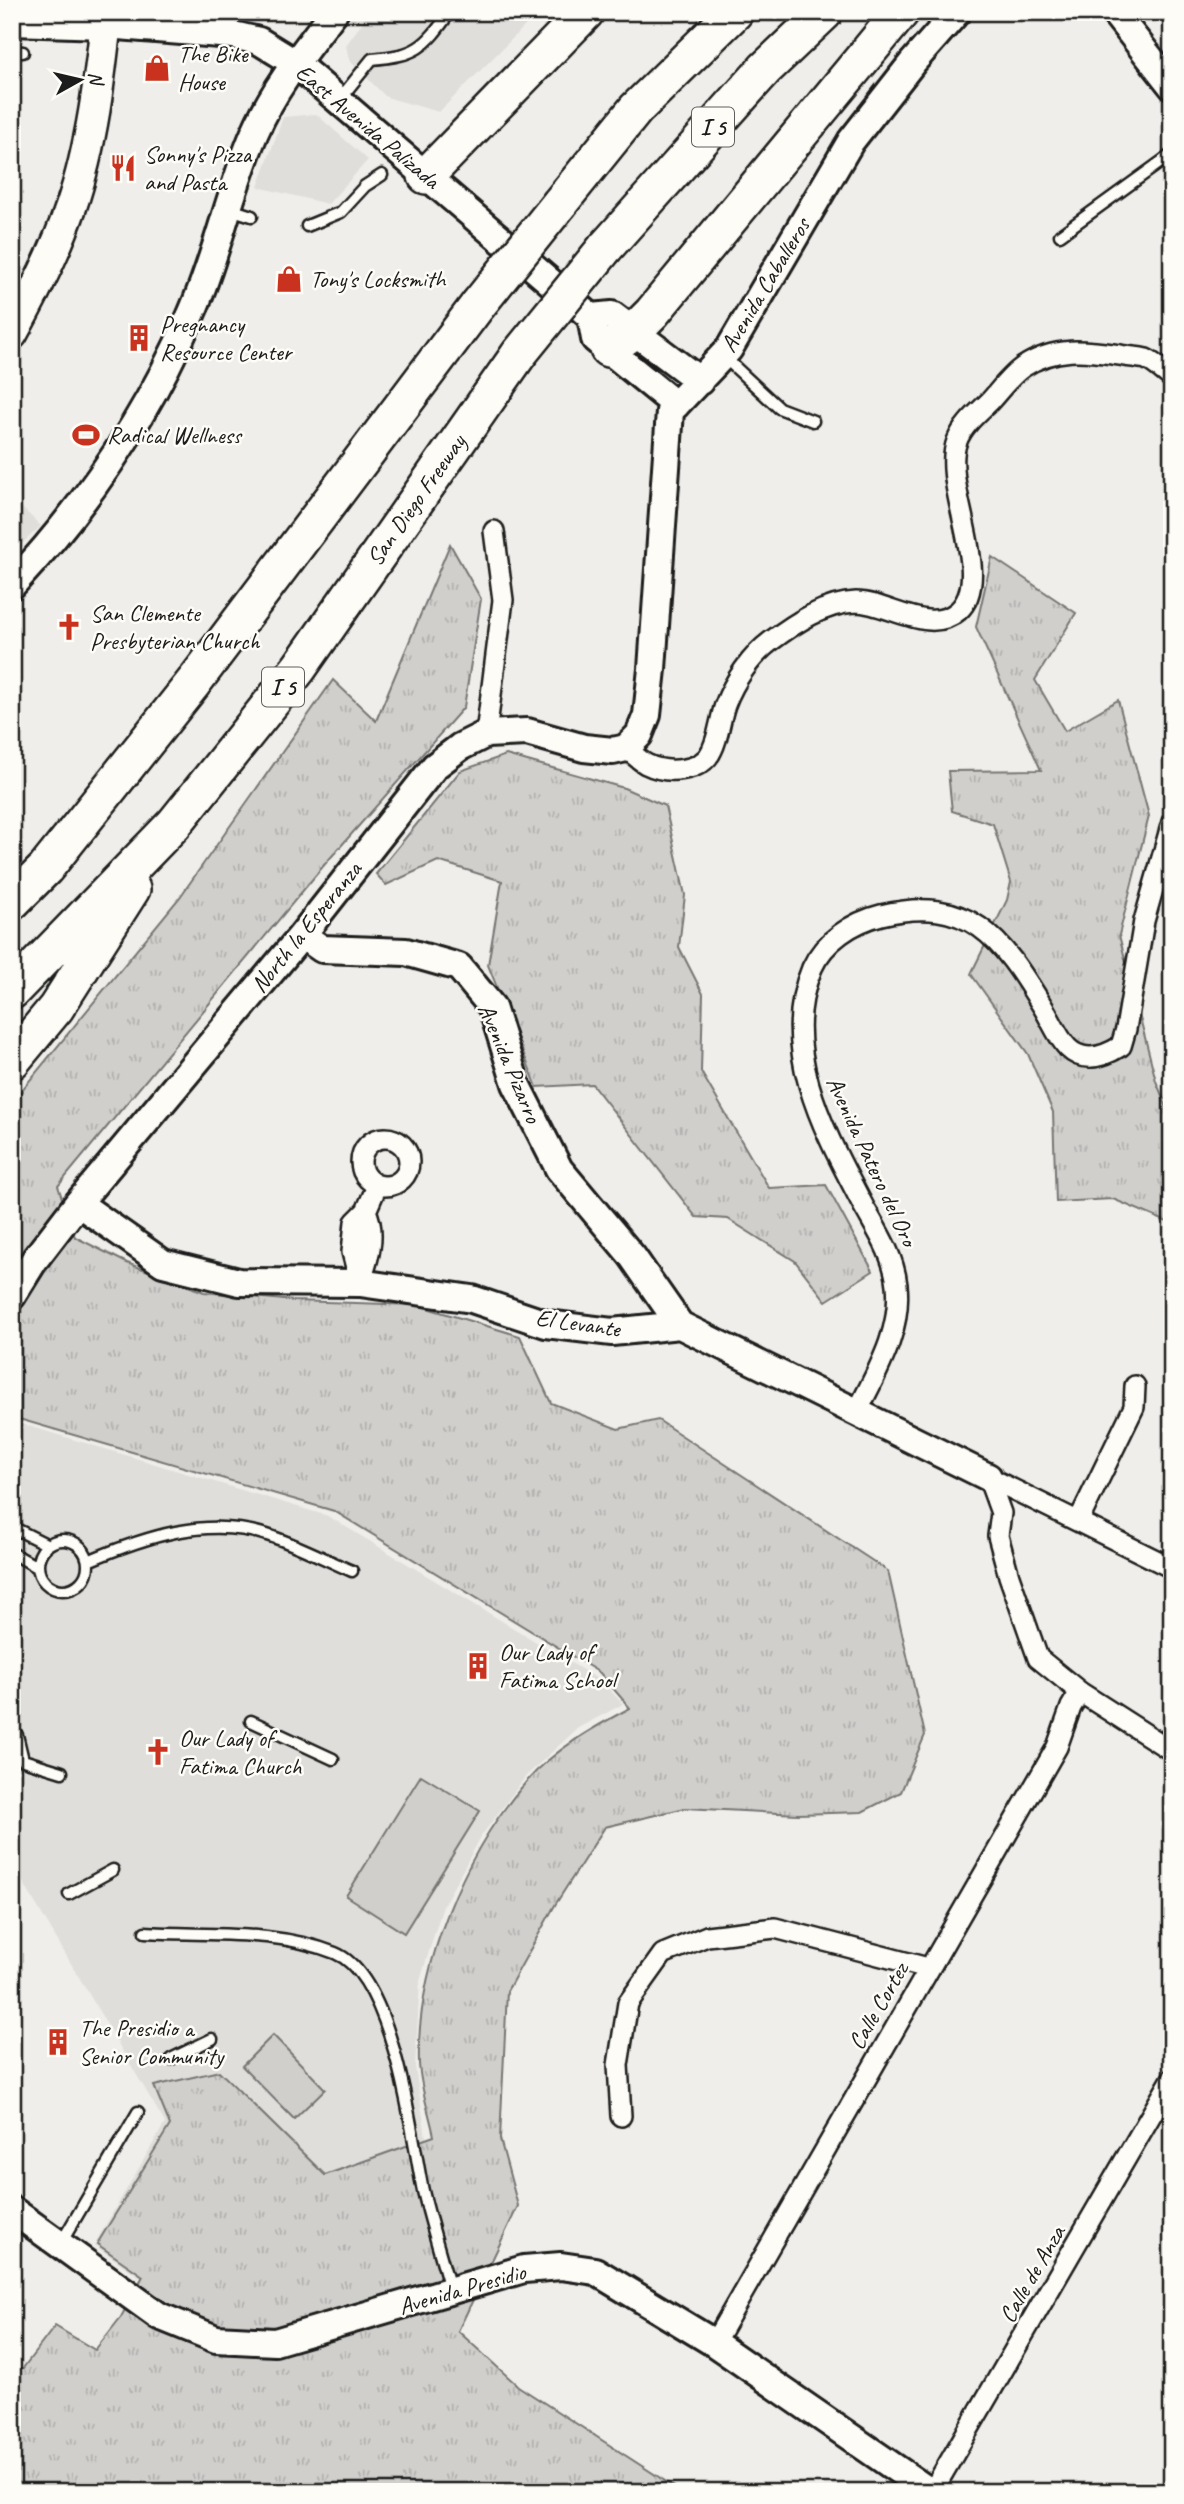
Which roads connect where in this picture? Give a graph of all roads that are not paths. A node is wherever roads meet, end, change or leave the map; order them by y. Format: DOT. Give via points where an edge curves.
graph roads {
  1 [pos="334,12"];
  2 [pos="450,12"];
  3 [pos="586,12"];
  4 [pos="735,12"];
  5 [pos="825,12"];
  6 [pos="901,12"];
  7 [pos="957,12"];
  8 [pos="1114,12"];
  9 [pos="45,18"];
  10 [pos="106,19"];
  11 [pos="12,22"];
  12 [pos="295,63"];
  13 [pos="1172,86"];
  14 [pos="338,100"];
  15 [pos="1172,154"];
  16 [pos="382,175"];
  17 [pos="426,176"];
  18 [pos="227,207"];
  19 [pos="253,216"];
  20 [pos="307,226"];
  21 [pos="1060,235"];
  22 [pos="12,334"];
  23 [pos="621,340"];
  24 [pos="723,356"];
  25 [pos="1172,378"];
  26 [pos="700,381"];
  27 [pos="676,405"];
  28 [pos="813,421"];
  29 [pos="494,531"];
  30 [pos="12,585"];
  31 [pos="486,734"];
  32 [pos="626,748"];
  33 [pos="1172,822"];
  34 [pos="174,824"];
  35 [pos="12,902"];
  36 [pos="302,935"];
  37 [pos="12,991"];
  38 [pos="12,1061"];
  39 [pos="377,1186"];
  40 [pos="78,1203"];
  41 [pos="360,1283"];
  42 [pos="651,1287"];
  43 [pos="12,1296"];
  44 [pos="680,1325"];
  45 [pos="633,1330"];
  46 [pos="1135,1386"];
  47 [pos="856,1414"];
  48 [pos="988,1476"];
  49 [pos="1079,1520"];
  50 [pos="12,1527"];
  51 [pos="48,1545"];
  52 [pos="12,1553"];
  53 [pos="88,1561"];
  54 [pos="37,1567"];
  55 [pos="1172,1568"];
  56 [pos="352,1571"];
  57 [pos="1080,1692"];
  58 [pos="251,1721"];
  59 [pos="16,1735"];
  60 [pos="1172,1751"];
  61 [pos="333,1759"];
  62 [pos="62,1772"];
  63 [pos="113,1870"];
  64 [pos="69,1895"];
  65 [pos="145,1932"];
  66 [pos="928,1968"];
  67 [pos="212,2039"];
  68 [pos="171,2059"];
  69 [pos="1172,2079"];
  70 [pos="138,2112"];
  71 [pos="621,2116"];
  72 [pos="12,2210"];
  73 [pos="59,2246"];
  74 [pos="451,2293"];
  75 [pos="714,2343"];
  76 [pos="931,2492"];
  1 -- 12 [label="street"];
  2 -- 14 [label="lane" via="437,32 413,53 372,59"];
  3 -- 17 [label="highway"];
  4 -- 35 [label="highway, bridge" via="636,109 559,203 194,682 46,868"];
  5 -- 34 [label="highway, San Diego Freeway / I 5, bridge" via="765,69 605,247 519,354 299,668"];
  6 -- 23 [label="highway"];
  7 -- 24 [label="street, Avenida Caballeros" via="851,141"];
  8 -- 13 [label="street"];
  9 -- 10 [label="street, East Avenida Palizada"];
  9 -- 11 [label="street, East Avenida Palizada"];
  10 -- 12 [label="street, East Avenida Palizada" via="259,41"];
  10 -- 22 [label="main road" via="89,134 71,208"];
  12 -- 14 [label="street, East Avenida Palizada"];
  12 -- 18 [label="street" via="256,130"];
  14 -- 17 [label="street, East Avenida Palizada"];
  15 -- 21 [label="lane"];
  16 -- 20 [label="lane" via="341,212"];
  17 -- 23 [label="street, East Avenida Palizada" via="591,317 612,315"];
  18 -- 19 [label="lane"];
  18 -- 30 [label="street" via="191,316 123,444 62,532"];
  23 -- 26 [label="street, East Avenida Palizada"];
  23 -- 27 [label="street, East Avenida Palizada"];
  24 -- 26 [label="street, Avenida Caballeros"];
  24 -- 28 [label="lane" via="779,408"];
  25 -- 32 [label="street" via="1146,360 1079,349 1050,354 1022,368 967,425 956,443 956,475 971,569 970,594 958,611 927,620 857,602 819,611 764,646 737,679 712,752 701,764 661,770"];
  26 -- 27 [label="street, Avenida Caballeros"];
  27 -- 32 [label="street" via="670,411 647,715 639,735"];
  29 -- 31 [label="street" via="503,600"];
  31 -- 32 [label="street" via="527,732 583,748"];
  31 -- 36 [label="street, North la Esperanza" via="435,766"];
  33 -- 47 [label="street, Avenida Patero del Oro" via="1144,922 1126,1029 1121,1046 1105,1056 1088,1058 1069,1049 1024,975 1001,945 971,919 918,910 865,919 849,927 817,957 806,983 799,1023 803,1070 841,1163 892,1259 897,1286 894,1333"];
  34 -- 37 [label="highway, San Diego Freeway / I 5"];
  34 -- 38 [label="highway" via="56,1008"];
  36 -- 40 [label="street, North la Esperanza"];
  36 -- 42 [label="street, Avenida Pizarro" via="322,948 406,953 458,967 492,1007 516,1084 559,1169 632,1255"];
  39 -- 41 [label="street" via="366,1211 355,1222 352,1252"];
  40 -- 41 [label="street, El Levante" via="163,1263 239,1282"];
  40 -- 43 [label="street, North la Esperanza"];
  41 -- 45 [label="street, El Levante" via="472,1299 546,1324"];
  42 -- 44 [label="street, Avenida Pizarro"];
  42 -- 45 [label="street" via="645,1316"];
  44 -- 45 [label="street, El Levante"];
  44 -- 47 [label="street"];
  46 -- 49 [label="street" via="1134,1407"];
  47 -- 48 [label="street"];
  48 -- 49 [label="street"];
  48 -- 57 [label="street" via="1000,1513 998,1536 1038,1658"];
  49 -- 55 [label="street"];
  50 -- 51 [label="lane"];
  51 -- 53 [label="lane" via="73,1541"];
  51 -- 54 [label="lane"];
  52 -- 54 [label="lane"];
  53 -- 54 [label="lane" via="86,1577 67,1591 44,1583"];
  53 -- 56 [label="lane" via="134,1541 203,1528 267,1535"];
  57 -- 60 [label="street"];
  57 -- 66 [label="street, Calle Cortez" via="1057,1747"];
  58 -- 61 [label="lane"];
  59 -- 62 [label="lane" via="23,1760"];
  63 -- 64 [label="lane"];
  65 -- 74 [label="lane" via="289,1938 337,1954 353,1966 378,2003 397,2060 424,2194"];
  66 -- 71 [label="street" via="775,1928 707,1936 663,1954 628,2003 618,2065"];
  66 -- 75 [label="street, Calle Cortez"];
  67 -- 68 [label="lane"];
  69 -- 76 [label="street, Calle de Anza"];
  70 -- 73 [label="lane"];
  72 -- 73 [label="street, Avenida Presidio"];
  73 -- 74 [label="street, Avenida Presidio" via="159,2316 216,2339 275,2342"];
  74 -- 75 [label="street, Avenida Presidio" via="524,2269 561,2266 595,2271"];
  75 -- 76 [label="street, Avenida Presidio"];
}
